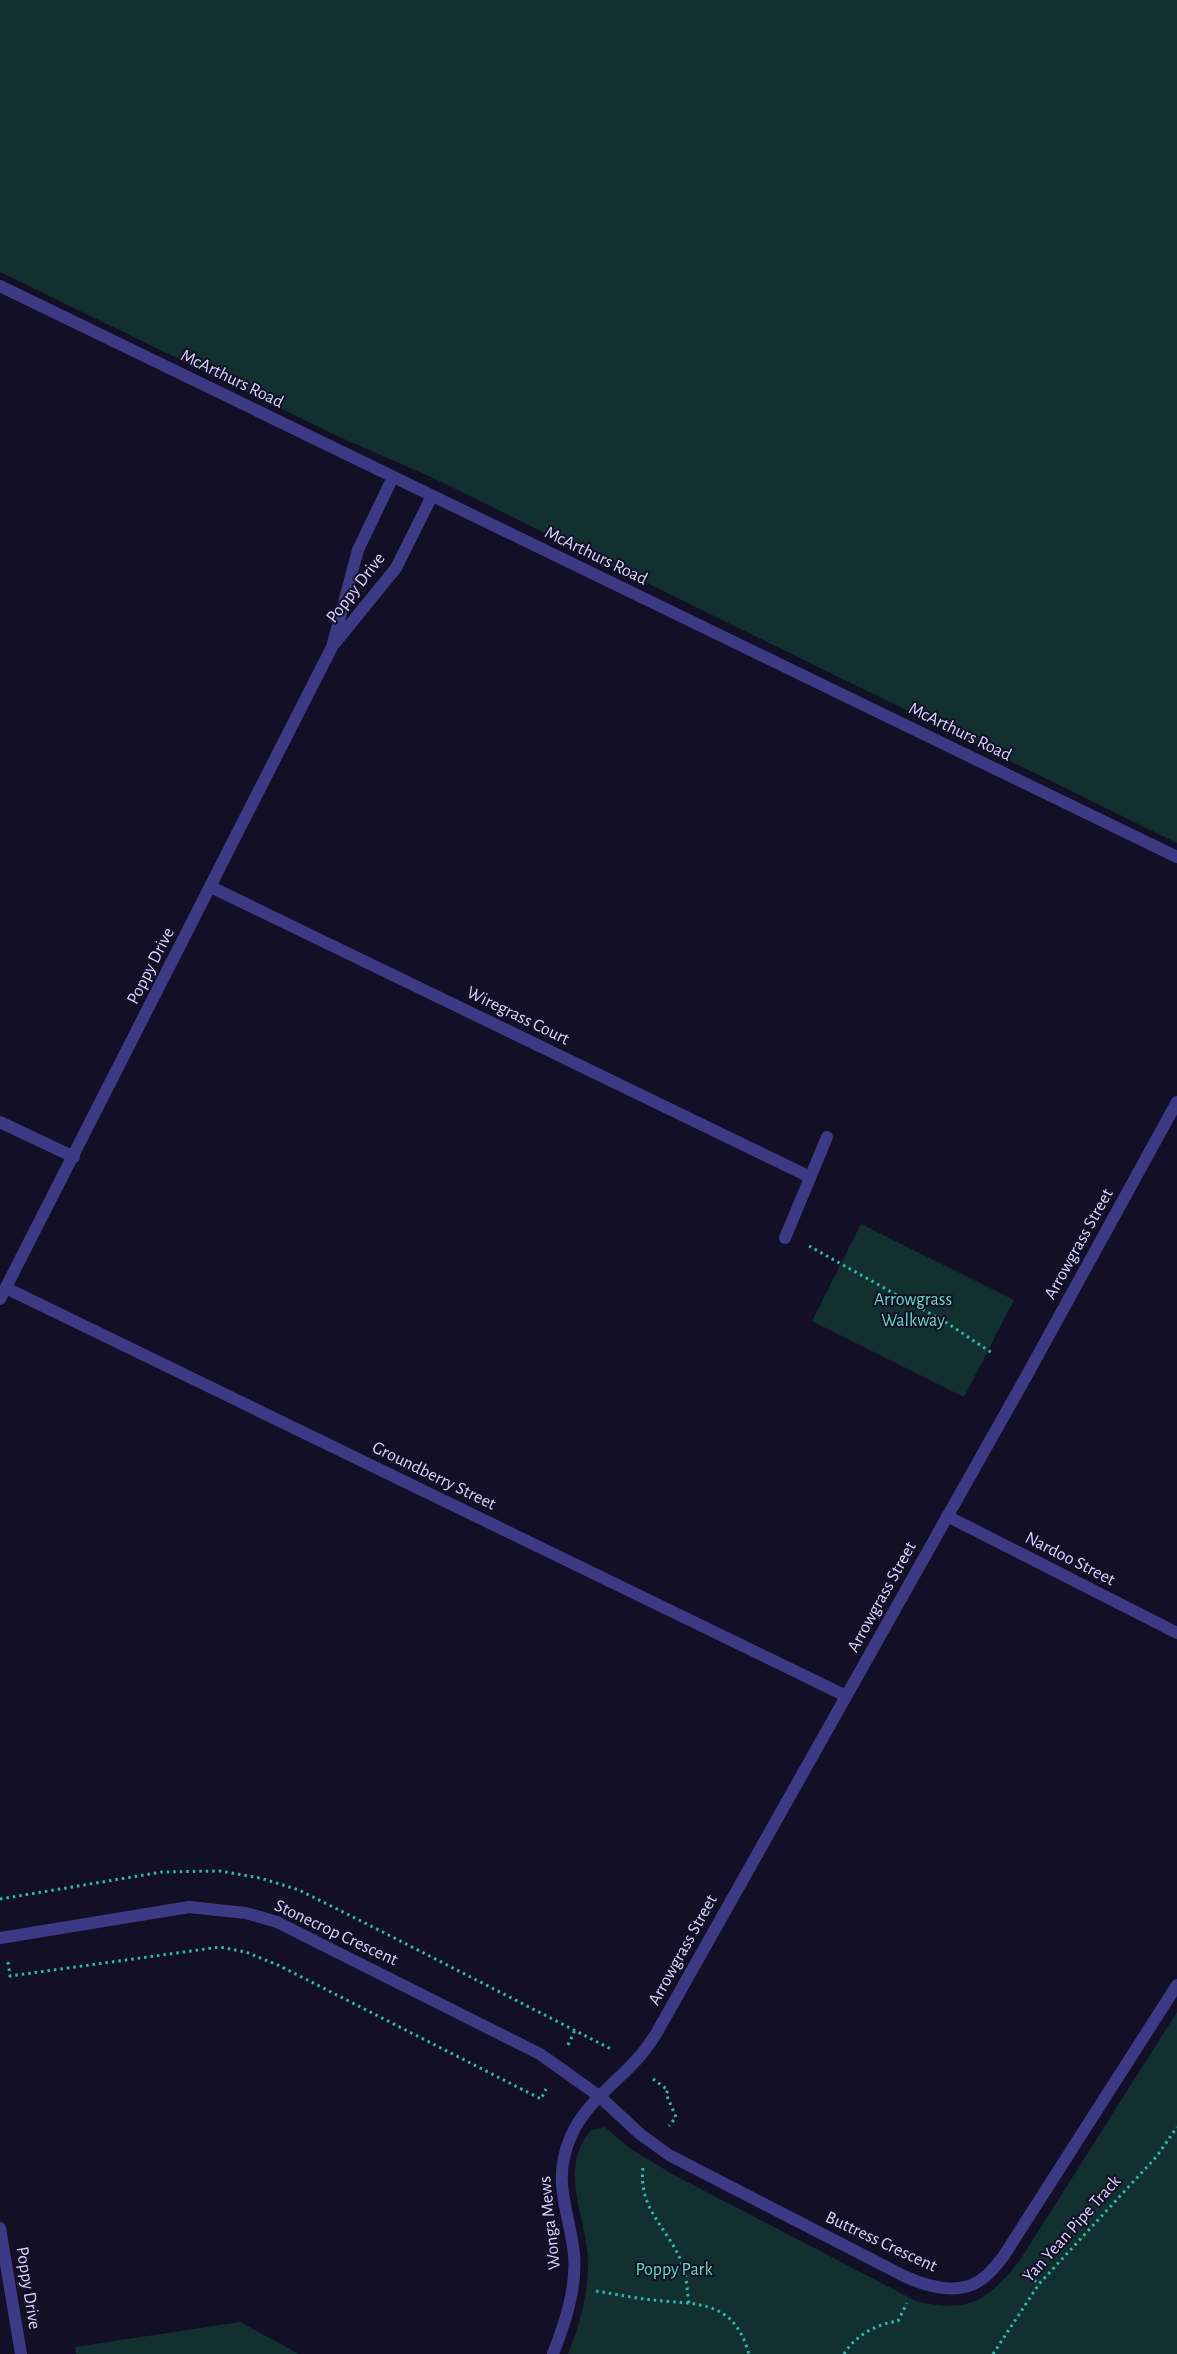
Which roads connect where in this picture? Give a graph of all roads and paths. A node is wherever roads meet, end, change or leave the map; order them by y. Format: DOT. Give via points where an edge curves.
graph roads {
  1 [pos="0,286"];
  2 [pos="393,477"];
  3 [pos="432,496"];
  4 [pos="332,647"];
  5 [pos="1177,857"];
  6 [pos="212,887"];
  7 [pos="1177,1102"];
  8 [pos="0,1122"];
  9 [pos="827,1137"];
  10 [pos="74,1157"];
  11 [pos="810,1177"];
  12 [pos="786,1236"];
  13 [pos="3,1294"];
  14 [pos="992,1353"];
  15 [pos="947,1516"];
  16 [pos="1177,1633"];
  17 [pos="846,1696"];
  18 [pos="2,1938"];
  19 [pos="1177,1985"];
  20 [pos="575,2030"];
  21 [pos="558,2065"];
  22 [pos="599,2096"];
  23 [pos="1177,2126"];
  24 [pos="0,2228"];
  25 [pos="918,2283"];
  26 [pos="573,2288"];
  27 [pos="21,2354"];
  28 [pos="553,2354"];
  29 [pos="749,2354"];
  30 [pos="844,2354"];
  31 [pos="993,2354"];
  1 -- 2 [label="street, McArthurs Road"];
  2 -- 3 [label="street, McArthurs Road"];
  2 -- 4 [label="street, Poppy Drive" via="358,550"];
  3 -- 4 [label="street, Poppy Drive" via="396,568"];
  3 -- 5 [label="street, McArthurs Road"];
  4 -- 6 [label="street, Poppy Drive"];
  6 -- 10 [label="street, Poppy Drive"];
  6 -- 11 [label="street, Wiregrass Court"];
  7 -- 15 [label="street, Arrowgrass Street"];
  8 -- 10 [label="street"];
  9 -- 11 [label="street"];
  10 -- 13 [label="street, Poppy Drive"];
  11 -- 12 [label="street"];
  12 -- 14 [label="path" via="851,1268"];
  13 -- 17 [label="street, Groundberry Street"];
  15 -- 16 [label="street, Nardoo Street"];
  15 -- 17 [label="street, Arrowgrass Street"];
  17 -- 22 [label="street, Arrowgrass Street" via="656,2034 640,2056"];
  18 -- 21 [label="street, Stonecrop Crescent" via="189,1908 246,1912 312,1938"];
  18 -- 21 [label="path" via="10,1976 220,1947 246,1952 280,1966 541,2099"];
  19 -- 25 [label="street, Buttress Crescent" via="1003,2257 986,2276 972,2285 937,2288"];
  20 -- 21 [label="path"];
  21 -- 22 [label="street, Stonecrop Crescent"];
  22 -- 25 [label="street, Buttress Crescent" via="640,2134 669,2155"];
  22 -- 26 [label="street, Wonga Mews" via="580,2118 560,2172 574,2255"];
  23 -- 31 [label="path, Yan Yean Pipe Track" via="1157,2156 1039,2284"];
  24 -- 27 [label="street, Poppy Drive"];
  25 -- 30 [label="path" via="898,2321 888,2322 857,2337"];
  26 -- 28 [label="street, Wonga Mews" via="564,2327"];
  26 -- 29 [label="path" via="689,2304 724,2314 735,2325"];
}
